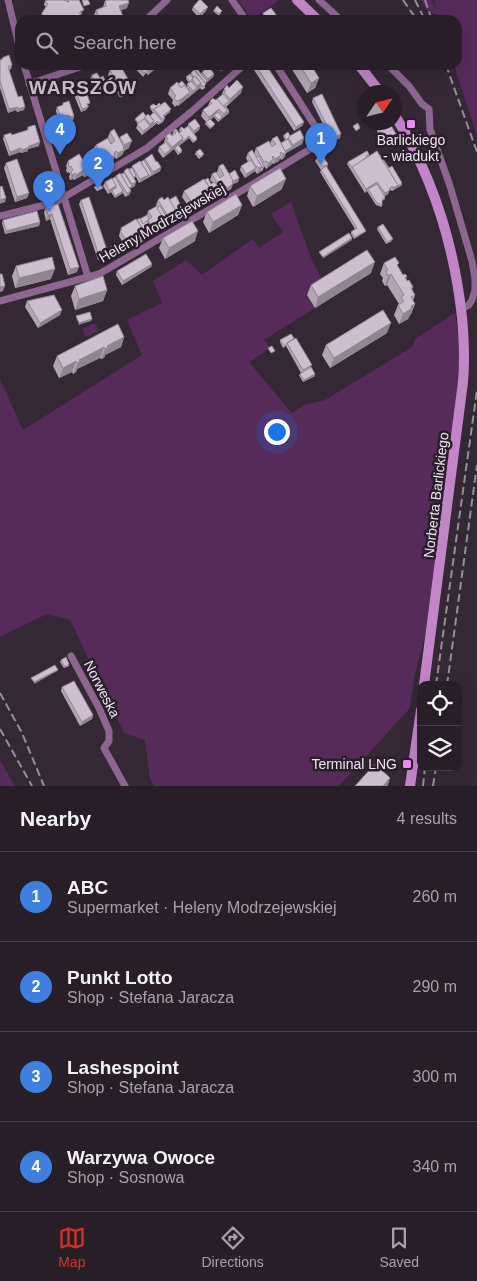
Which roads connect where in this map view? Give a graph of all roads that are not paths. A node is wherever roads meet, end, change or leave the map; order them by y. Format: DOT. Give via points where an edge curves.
graph roads {
  1 [pos="8,0"];
  2 [pos="167,0"];
  3 [pos="232,0"];
  4 [pos="297,0"];
  5 [pos="319,0"];
  6 [pos="151,15"];
  7 [pos="242,15"];
  8 [pos="313,15"];
  9 [pos="336,15"];
  10 [pos="15,29"];
  11 [pos="25,70"];
  12 [pos="71,70"];
  13 [pos="238,70"];
  14 [pos="279,70"];
  15 [pos="363,70"];
  16 [pos="393,70"];
  17 [pos="29,84"];
  18 [pos="375,85"];
  19 [pos="402,129"];
  20 [pos="63,198"];
  21 [pos="0,216"];
  22 [pos="88,277"];
  23 [pos="0,301"];
  24 [pos="461,308"];
  25 [pos="71,656"];
  26 [pos="425,681"];
  27 [pos="419,726"];
  28 [pos="125,786"];
  29 [pos="410,786"];
  1 -- 10 [label="street"];
  2 -- 6 [label="street"];
  3 -- 7 [label="street"];
  4 -- 8 [label="street"];
  5 -- 9 [label="street"];
  11 -- 17 [label="street"];
  12 -- 17 [label="street"];
  13 -- 20 [label="street" via="147,148"];
  14 -- 22 [label="street, Heleny Modrzejewskiej" via="322,137 320,143 128,258"];
  15 -- 18 [label="street"];
  16 -- 24 [label="street" via="429,110 430,129 450,186 475,279 472,300"];
  17 -- 20 [label="street"];
  19 -- 24 [label="street, Norberta Barlickiego" via="428,179 440,211 452,253"];
  20 -- 21 [label="street"];
  20 -- 22 [label="street"];
  22 -- 23 [label="street, Heleny Modrzejewskiej"];
  24 -- 26 [label="street, Norberta Barlickiego" via="465,356 463,382"];
  25 -- 28 [label="street, Norweska" via="110,731 104,748"];
  27 -- 29 [label="street"];
}
